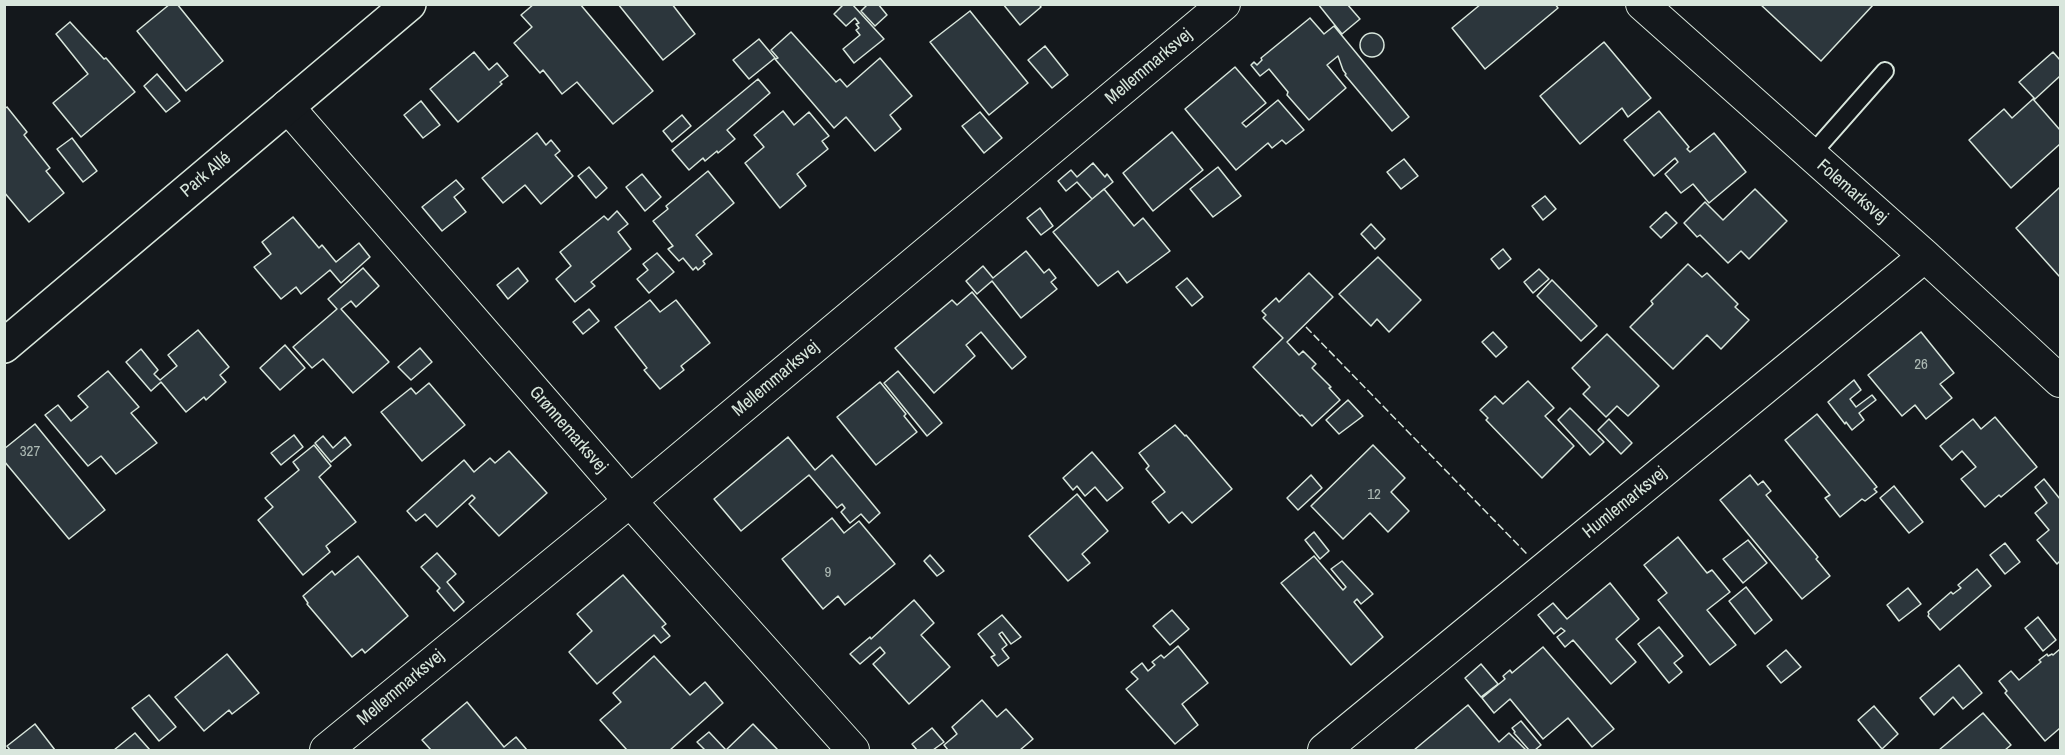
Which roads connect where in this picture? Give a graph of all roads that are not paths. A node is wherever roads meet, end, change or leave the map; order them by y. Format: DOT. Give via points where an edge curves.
graph roads {
  1 [pos="409,4"];
  2 [pos="1224,4"];
  3 [pos="1642,4"];
  4 [pos="1885,71"];
  5 [pos="287,106"];
  6 [pos="1811,155"];
  7 [pos="1925,256"];
  8 [pos="4,346"];
  9 [pos="2061,381"];
  10 [pos="630,501"];
  11 [pos="326,750"];
  12 [pos="853,750"];
  13 [pos="1324,750"];
  1 -- 5 [label="street, Park Allé"];
  2 -- 10 [label="street, Mellemmarksvej"];
  3 -- 6 [label="street, Folemarksvej"];
  4 -- 6 [label="lane"];
  5 -- 8 [label="street, Park Allé"];
  5 -- 10 [label="street, Grønnemarksvej"];
  6 -- 7 [label="street, Folemarksvej"];
  7 -- 9 [label="street, Folemarksvej"];
  7 -- 13 [label="street, Humlemarksvej"];
  10 -- 11 [label="street, Mellemmarksvej"];
  10 -- 12 [label="street, Grønnemarksvej"];
}
